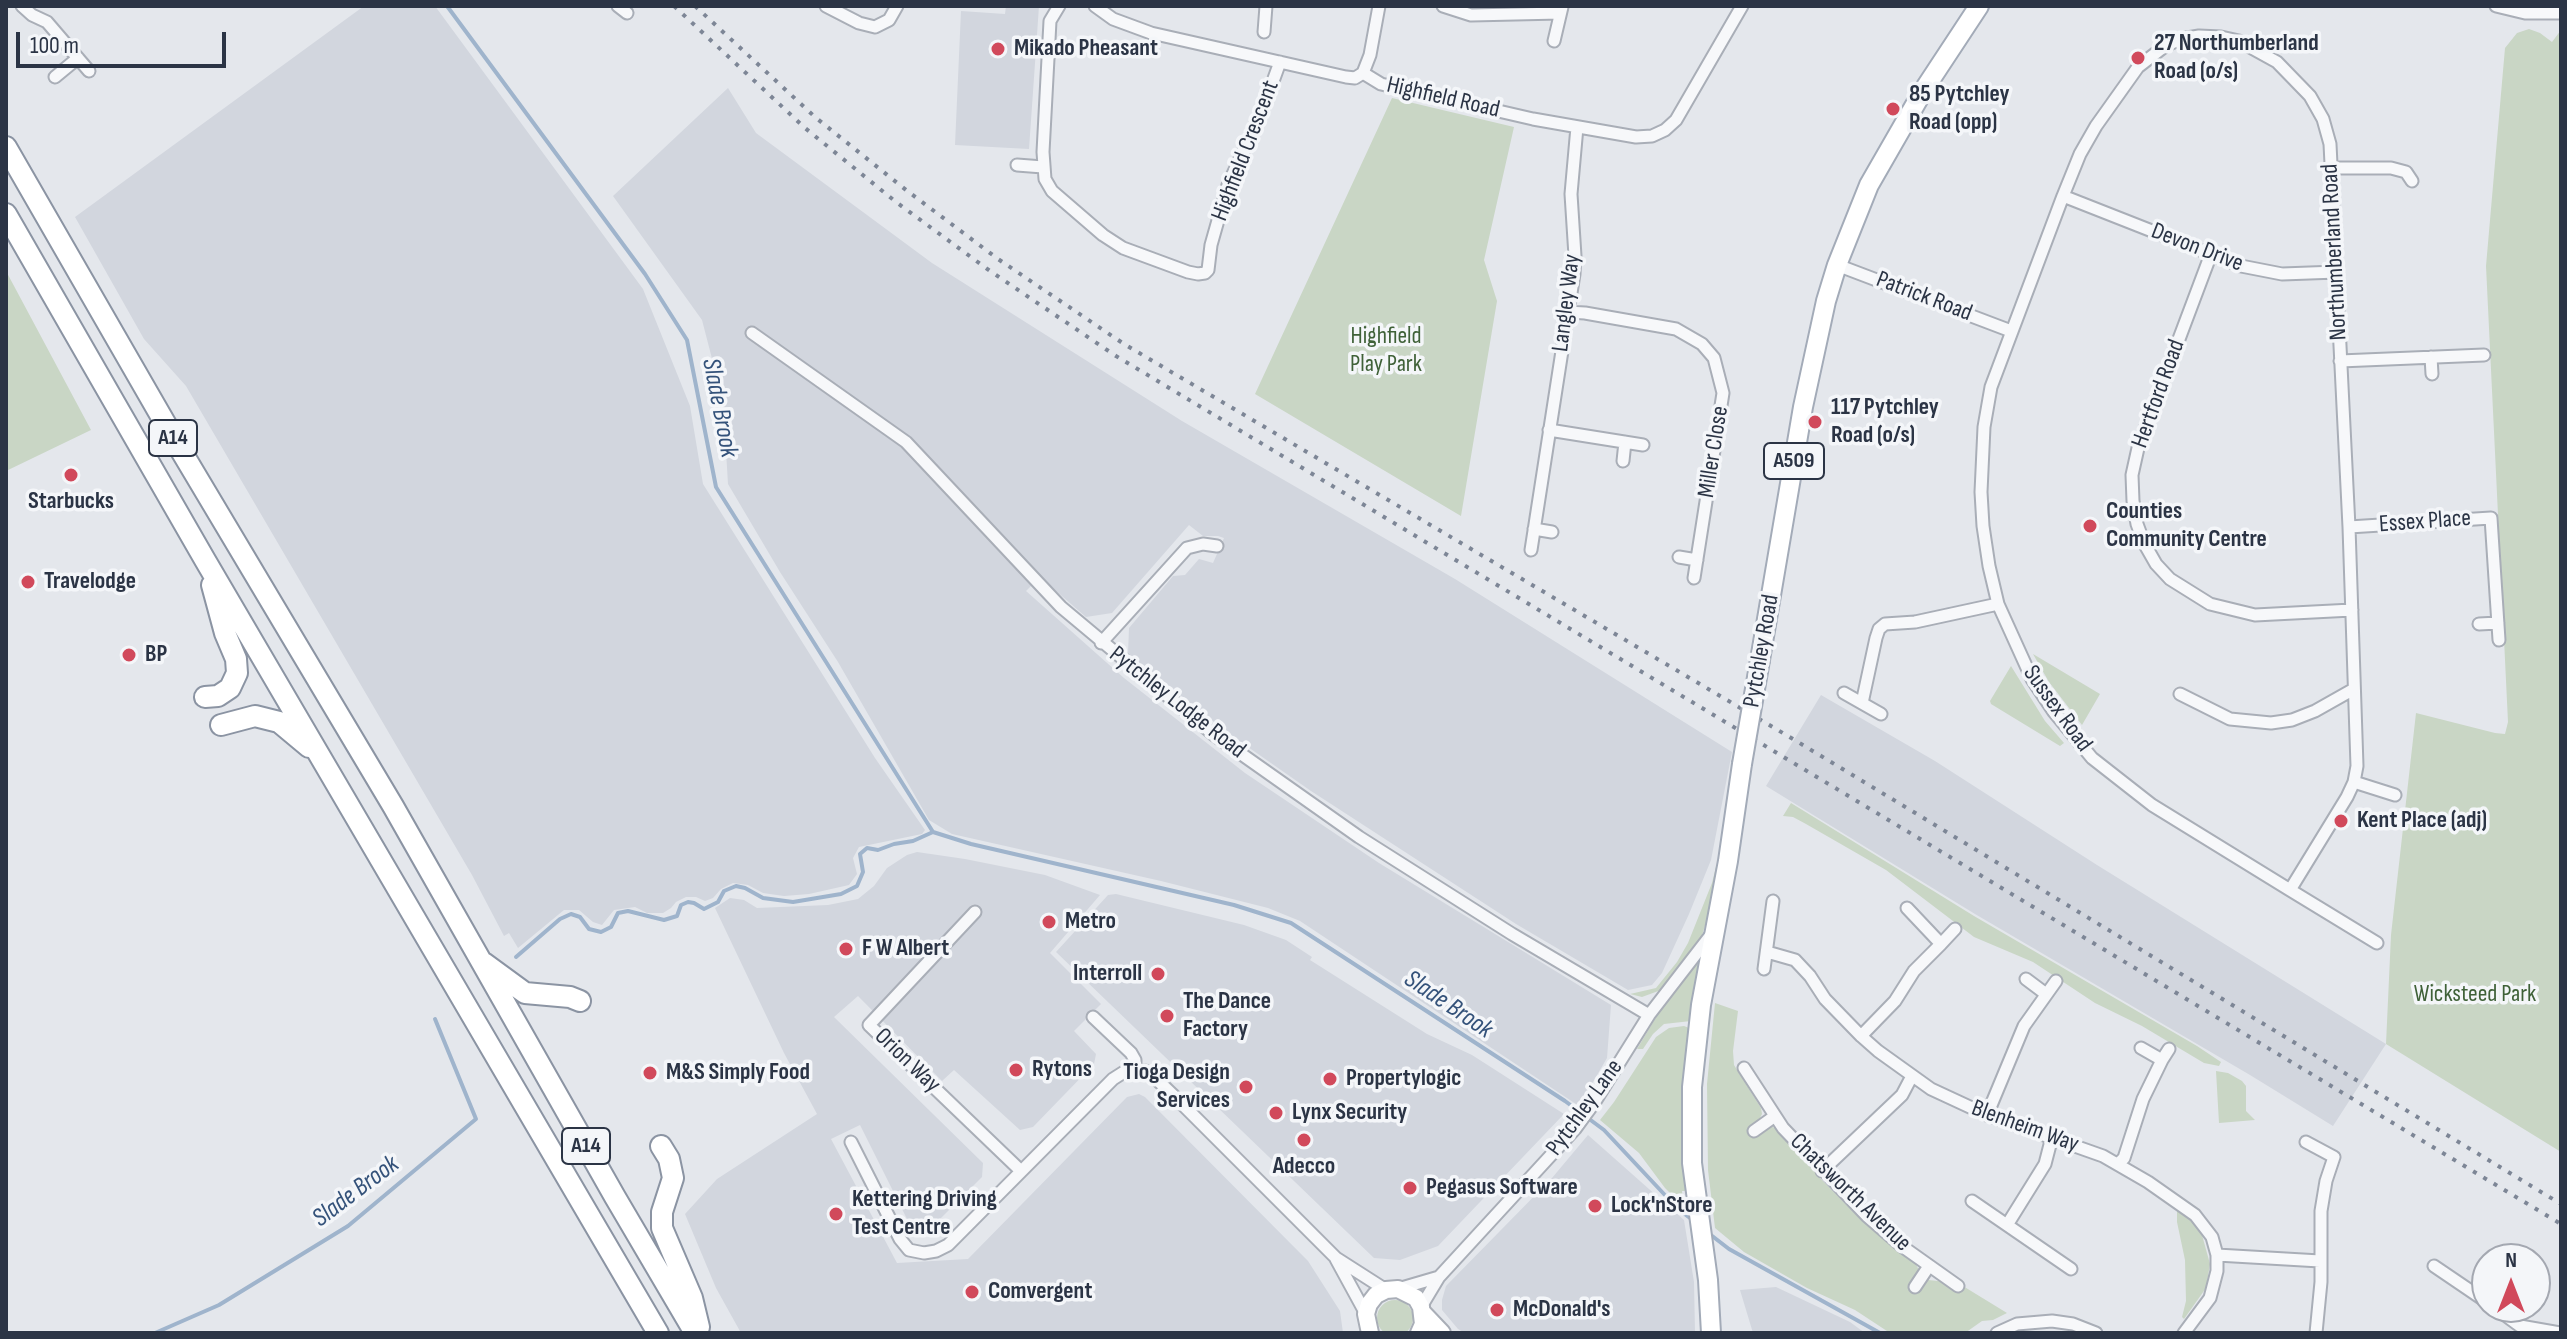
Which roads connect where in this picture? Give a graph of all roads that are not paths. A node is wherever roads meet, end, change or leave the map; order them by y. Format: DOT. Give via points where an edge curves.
graph roads {
  1 [pos="22,6"];
  2 [pos="826,6"];
  3 [pos="897,6"];
  4 [pos="1059,6"];
  5 [pos="1095,6"];
  6 [pos="1266,6"];
  7 [pos="1379,6"];
  8 [pos="1443,6"];
  9 [pos="1742,6"];
  10 [pos="1979,6"];
  11 [pos="2496,6"];
  12 [pos="1561,10"];
  13 [pos="2561,13"];
  14 [pos="1264,32"];
  15 [pos="1554,41"];
  16 [pos="78,58"];
  17 [pos="1280,62"];
  18 [pos="89,71"];
  19 [pos="1363,73"];
  20 [pos="55,77"];
  21 [pos="1577,127"];
  22 [pos="6,147"];
  23 [pos="1017,165"];
  24 [pos="1043,167"];
  25 [pos="2332,168"];
  26 [pos="2412,181"];
  27 [pos="2063,196"];
  28 [pos="6,214"];
  29 [pos="2211,254"];
  30 [pos="1837,265"];
  31 [pos="2337,272"];
  32 [pos="1567,312"];
  33 [pos="2011,331"];
  34 [pos="752,333"];
  35 [pos="2484,355"];
  36 [pos="2431,357"];
  37 [pos="2340,361"];
  38 [pos="2432,374"];
  39 [pos="1549,430"];
  40 [pos="1625,442"];
  41 [pos="1643,445"];
  42 [pos="1623,461"];
  43 [pos="2349,527"];
  44 [pos="1534,529"];
  45 [pos="1552,532"];
  46 [pos="1217,546"];
  47 [pos="1531,550"];
  48 [pos="1679,557"];
  49 [pos="205,560"];
  50 [pos="1697,560"];
  51 [pos="1694,578"];
  52 [pos="1998,604"];
  53 [pos="2352,610"];
  54 [pos="2498,623"];
  55 [pos="2479,624"];
  56 [pos="2499,640"];
  57 [pos="1101,643"];
  58 [pos="2354,689"];
  59 [pos="1844,693"];
  60 [pos="2180,694"];
  61 [pos="205,697"];
  62 [pos="1862,703"];
  63 [pos="1881,714"];
  64 [pos="221,725"];
  65 [pos="321,757"];
  66 [pos="2354,782"];
  67 [pos="2395,795"];
  68 [pos="2290,890"];
  69 [pos="1773,901"];
  70 [pos="1907,908"];
  71 [pos="975,912"];
  72 [pos="1716,927"];
  73 [pos="1955,929"];
  74 [pos="2377,943"];
  75 [pos="1941,944"];
  76 [pos="1767,952"];
  77 [pos="478,959"];
  78 [pos="1764,969"];
  79 [pos="2026,979"];
  80 [pos="2056,981"];
  81 [pos="2046,994"];
  82 [pos="580,1001"];
  83 [pos="1649,1015"];
  84 [pos="1093,1017"];
  85 [pos="1861,1036"];
  86 [pos="2141,1048"];
  87 [pos="2169,1049"];
  88 [pos="2162,1060"];
  89 [pos="1744,1068"];
  90 [pos="1135,1070"];
  91 [pos="1912,1076"];
  92 [pos="1987,1115"];
  93 [pos="1775,1116"];
  94 [pos="1754,1131"];
  95 [pos="2052,1137"];
  96 [pos="851,1142"];
  97 [pos="2306,1142"];
  98 [pos="661,1146"];
  99 [pos="2118,1164"];
  100 [pos="1021,1171"];
  101 [pos="1822,1171"];
  102 [pos="1972,1201"];
  103 [pos="2007,1225"];
  104 [pos="2217,1255"];
  105 [pos="1336,1258"];
  106 [pos="2320,1261"];
  107 [pos="1929,1266"];
  108 [pos="2434,1266"];
  109 [pos="2071,1269"];
  110 [pos="1439,1277"];
  111 [pos="1958,1286"];
  112 [pos="1915,1287"];
  113 [pos="1392,1289"];
  114 [pos="2471,1291"];
  115 [pos="1422,1310"];
  116 [pos="2516,1323"];
  117 [pos="1367,1327"];
  118 [pos="2188,1331"];
  119 [pos="658,1333"];
  120 [pos="698,1333"];
  121 [pos="1419,1333"];
  122 [pos="1442,1333"];
  123 [pos="1711,1333"];
  124 [pos="1997,1333"];
  125 [pos="2096,1333"];
  126 [pos="2316,1333"];
  127 [pos="2560,1333"];
  1 -- 16 [label="street" via="47,22"];
  2 -- 3 [label="street" via="875,27 889,20"];
  4 -- 24 [label="street" via="1050,21"];
  5 -- 17 [label="street, Highfield Road" via="1137,30"];
  6 -- 14 [label="street"];
  7 -- 19 [label="street"];
  8 -- 12 [label="street" via="1471,15"];
  9 -- 21 [label="street, Highfield Road" via="1676,120 1665,130 1636,137"];
  10 -- 30 [label="main road, Pytchley Road / A509" via="1869,185"];
  11 -- 13 [label="street"];
  12 -- 15 [label="street"];
  16 -- 18 [label="street"];
  16 -- 20 [label="street"];
  17 -- 19 [label="street, Highfield Road" via="1355,78"];
  17 -- 24 [label="street, Highfield Crescent" via="1228,185 1205,273 1171,266 1103,235 1052,191"];
  19 -- 21 [label="street, Highfield Road" via="1381,84"];
  21 -- 32 [label="street, Langley Way" via="1571,194 1575,256"];
  22 -- 77 [label="highway, A14"];
  23 -- 24 [label="street"];
  25 -- 26 [label="street" via="2391,168 2406,172"];
  25 -- 27 [label="street, Northumberland Road" via="2323,119 2294,77 2239,41 2199,36 2165,46 2138,67 2096,126"];
  25 -- 31 [label="street, Northumberland Road"];
  27 -- 29 [label="street, Devon Drive"];
  27 -- 33 [label="street, Northumberland Road"];
  28 -- 49 [label="highway, A14"];
  29 -- 31 [label="street, Devon Drive" via="2282,274"];
  29 -- 53 [label="street, Hertford Road" via="2138,448 2133,501 2144,543 2170,579 2210,604 2255,615"];
  30 -- 33 [label="street, Patrick Road"];
  30 -- 72 [label="main road, Pytchley Road / A509, bridge" via="1803,407"];
  31 -- 37 [label="street, Northumberland Road"];
  32 -- 39 [label="street, Langley Way"];
  32 -- 50 [label="street, Miller Close" via="1676,329 1714,358 1723,393"];
  33 -- 52 [label="street, Sussex Road" via="1991,387 1982,458 1983,526"];
  34 -- 57 [label="street, Pytchley Lodge Road" via="906,442"];
  35 -- 36 [label="street"];
  36 -- 37 [label="street"];
  36 -- 38 [label="street"];
  37 -- 43 [label="street, Northumberland Road"];
  39 -- 40 [label="street"];
  39 -- 44 [label="street, Langley Way"];
  40 -- 41 [label="street"];
  40 -- 42 [label="street"];
  43 -- 53 [label="street, Northumberland Road"];
  43 -- 54 [label="street, Essex Place" via="2491,518"];
  44 -- 45 [label="street"];
  44 -- 47 [label="street, Langley Way"];
  46 -- 57 [label="street" via="1187,548"];
  48 -- 50 [label="street"];
  49 -- 61 [label="highway" via="237,673 230,688"];
  49 -- 65 [label="highway, A14"];
  50 -- 51 [label="street, Miller Close"];
  52 -- 62 [label="street" via="1885,624 1876,638"];
  52 -- 68 [label="street, Sussex Road" via="2032,679 2092,758 2152,805"];
  53 -- 58 [label="street, Northumberland Road"];
  54 -- 55 [label="street"];
  54 -- 56 [label="street, Essex Place"];
  57 -- 83 [label="street, Pytchley Lodge Road" via="1192,719 1336,821"];
  58 -- 60 [label="street" via="2315,711 2271,723 2230,719"];
  58 -- 66 [label="street, Northumberland Road"];
  59 -- 62 [label="street"];
  62 -- 63 [label="street"];
  64 -- 65 [label="highway" via="255,716 279,722"];
  65 -- 119 [label="highway, A14"];
  66 -- 67 [label="street"];
  66 -- 68 [label="street, Northumberland Road"];
  68 -- 74 [label="street, Sussex Road"];
  69 -- 76 [label="street"];
  70 -- 75 [label="street"];
  71 -- 100 [label="street, Orion Way" via="869,1025"];
  72 -- 83 [label="street, Pytchley Lane"];
  72 -- 123 [label="main road, Pytchley Road / A509" via="1692,1087 1692,1163"];
  73 -- 75 [label="street"];
  75 -- 85 [label="street"];
  76 -- 78 [label="street"];
  76 -- 85 [label="street, Blenheim Way" via="1803,967"];
  77 -- 82 [label="highway" via="525,993"];
  77 -- 120 [label="highway, A14"];
  79 -- 81 [label="street"];
  80 -- 81 [label="street"];
  81 -- 92 [label="street" via="2024,1026"];
  83 -- 110 [label="street, Pytchley Lane" via="1575,1129"];
  84 -- 90 [label="street" via="1131,1053"];
  85 -- 91 [label="street, Blenheim Way"];
  86 -- 88 [label="street"];
  87 -- 88 [label="street"];
  88 -- 99 [label="street"];
  89 -- 93 [label="street, Chatsworth Avenue"];
  90 -- 100 [label="street" via="1113,1079"];
  90 -- 105 [label="street" via="1152,1075"];
  91 -- 92 [label="street, Blenheim Way"];
  91 -- 101 [label="street" via="1902,1095"];
  92 -- 95 [label="street, Blenheim Way"];
  93 -- 94 [label="street, Chatsworth Avenue"];
  93 -- 101 [label="street, Chatsworth Avenue"];
  95 -- 99 [label="street, Blenheim Way"];
  95 -- 103 [label="street" via="2045,1164"];
  96 -- 100 [label="street" via="900,1239 909,1250 924,1253 948,1245"];
  97 -- 106 [label="street" via="2337,1152 2323,1195"];
  98 -- 120 [label="highway" via="673,1178 662,1228 692,1298"];
  99 -- 104 [label="street, Blenheim Way" via="2195,1215 2212,1237"];
  101 -- 107 [label="street, Chatsworth Avenue"];
  102 -- 103 [label="street"];
  103 -- 109 [label="street"];
  104 -- 106 [label="street"];
  104 -- 118 [label="street" via="2215,1286"];
  105 -- 113 [label="street"];
  105 -- 117 [label="street"];
  106 -- 126 [label="street"];
  107 -- 111 [label="street, Chatsworth Avenue"];
  107 -- 112 [label="street, Chatsworth Avenue"];
  108 -- 114 [label="street"];
  110 -- 113 [label="street"];
  110 -- 115 [label="street, Pytchley Lane"];
  113 -- 115 [label="street" via="1416,1298"];
  113 -- 117 [label="street" via="1369,1304"];
  115 -- 121 [label="street"];
  115 -- 122 [label="street"];
  116 -- 127 [label="street"];
  124 -- 125 [label="street" via="2017,1324 2052,1321"];
}
